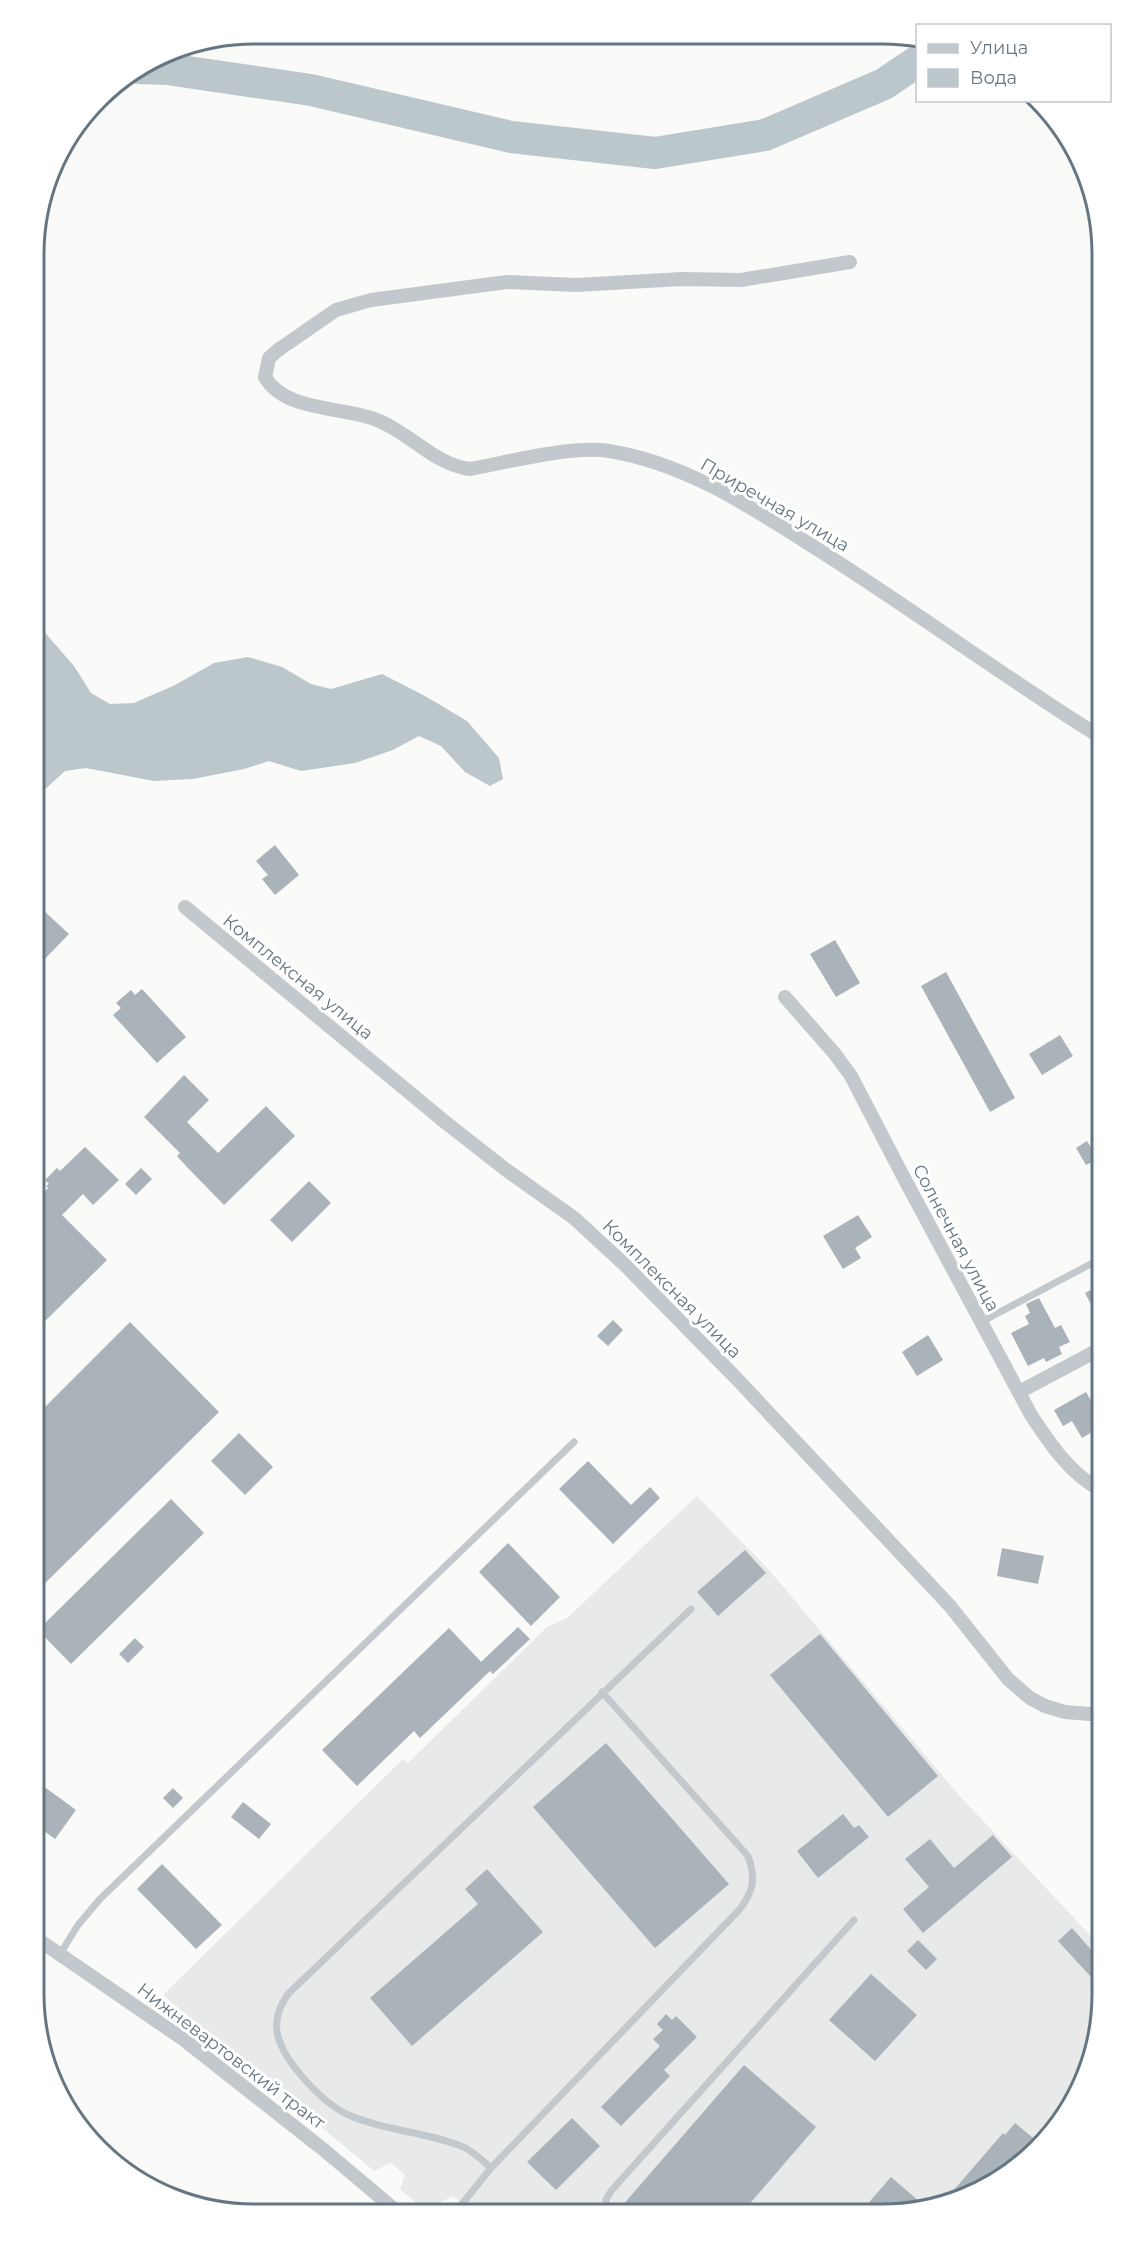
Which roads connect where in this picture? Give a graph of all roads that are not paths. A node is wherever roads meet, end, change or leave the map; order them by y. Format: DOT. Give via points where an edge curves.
graph roads {
  1 [pos="850,262"];
  2 [pos="1092,731"];
  3 [pos="185,907"];
  4 [pos="785,996"];
  5 [pos="1091,1264"];
  6 [pos="981,1322"];
  7 [pos="1091,1354"];
  8 [pos="1019,1392"];
  9 [pos="574,1442"];
  10 [pos="1091,1483"];
  11 [pos="691,1609"];
  12 [pos="603,1692"];
  13 [pos="1091,1714"];
  14 [pos="854,1920"];
  15 [pos="44,1943"];
  16 [pos="60,1954"];
  17 [pos="491,2168"];
  18 [pos="388,2204"];
  19 [pos="462,2204"];
  20 [pos="606,2204"];
  1 -- 2 [label="street, Приречная улица" via="741,280 576,285 507,282 371,300 336,310 295,337 269,358 266,377 271,387 286,397 377,420 458,467 470,469 584,450 609,451 694,477 841,564"];
  3 -- 13 [label="street, Комплексная улица" via="445,1122 574,1218 624,1264 950,1606 1008,1679 1029,1698 1065,1712"];
  4 -- 6 [label="street, Солнечная улица" via="851,1076"];
  5 -- 6 [label="lane"];
  6 -- 8 [label="street, Солнечная улица"];
  7 -- 8 [label="street"];
  8 -- 10 [label="street, Солнечная улица" via="1053,1449"];
  9 -- 16 [label="lane" via="99,1899"];
  11 -- 12 [label="lane"];
  12 -- 17 [label="lane" via="748,1856 753,1870 751,1894"];
  12 -- 17 [label="lane" via="288,1994 279,2007 280,2042 323,2099 365,2122 462,2146"];
  14 -- 20 [label="lane" via="611,2191"];
  15 -- 16 [label="street, Нижневартовский тракт"];
  16 -- 18 [label="street, Нижневартовский тракт" via="183,2039"];
  17 -- 19 [label="lane"];
}
